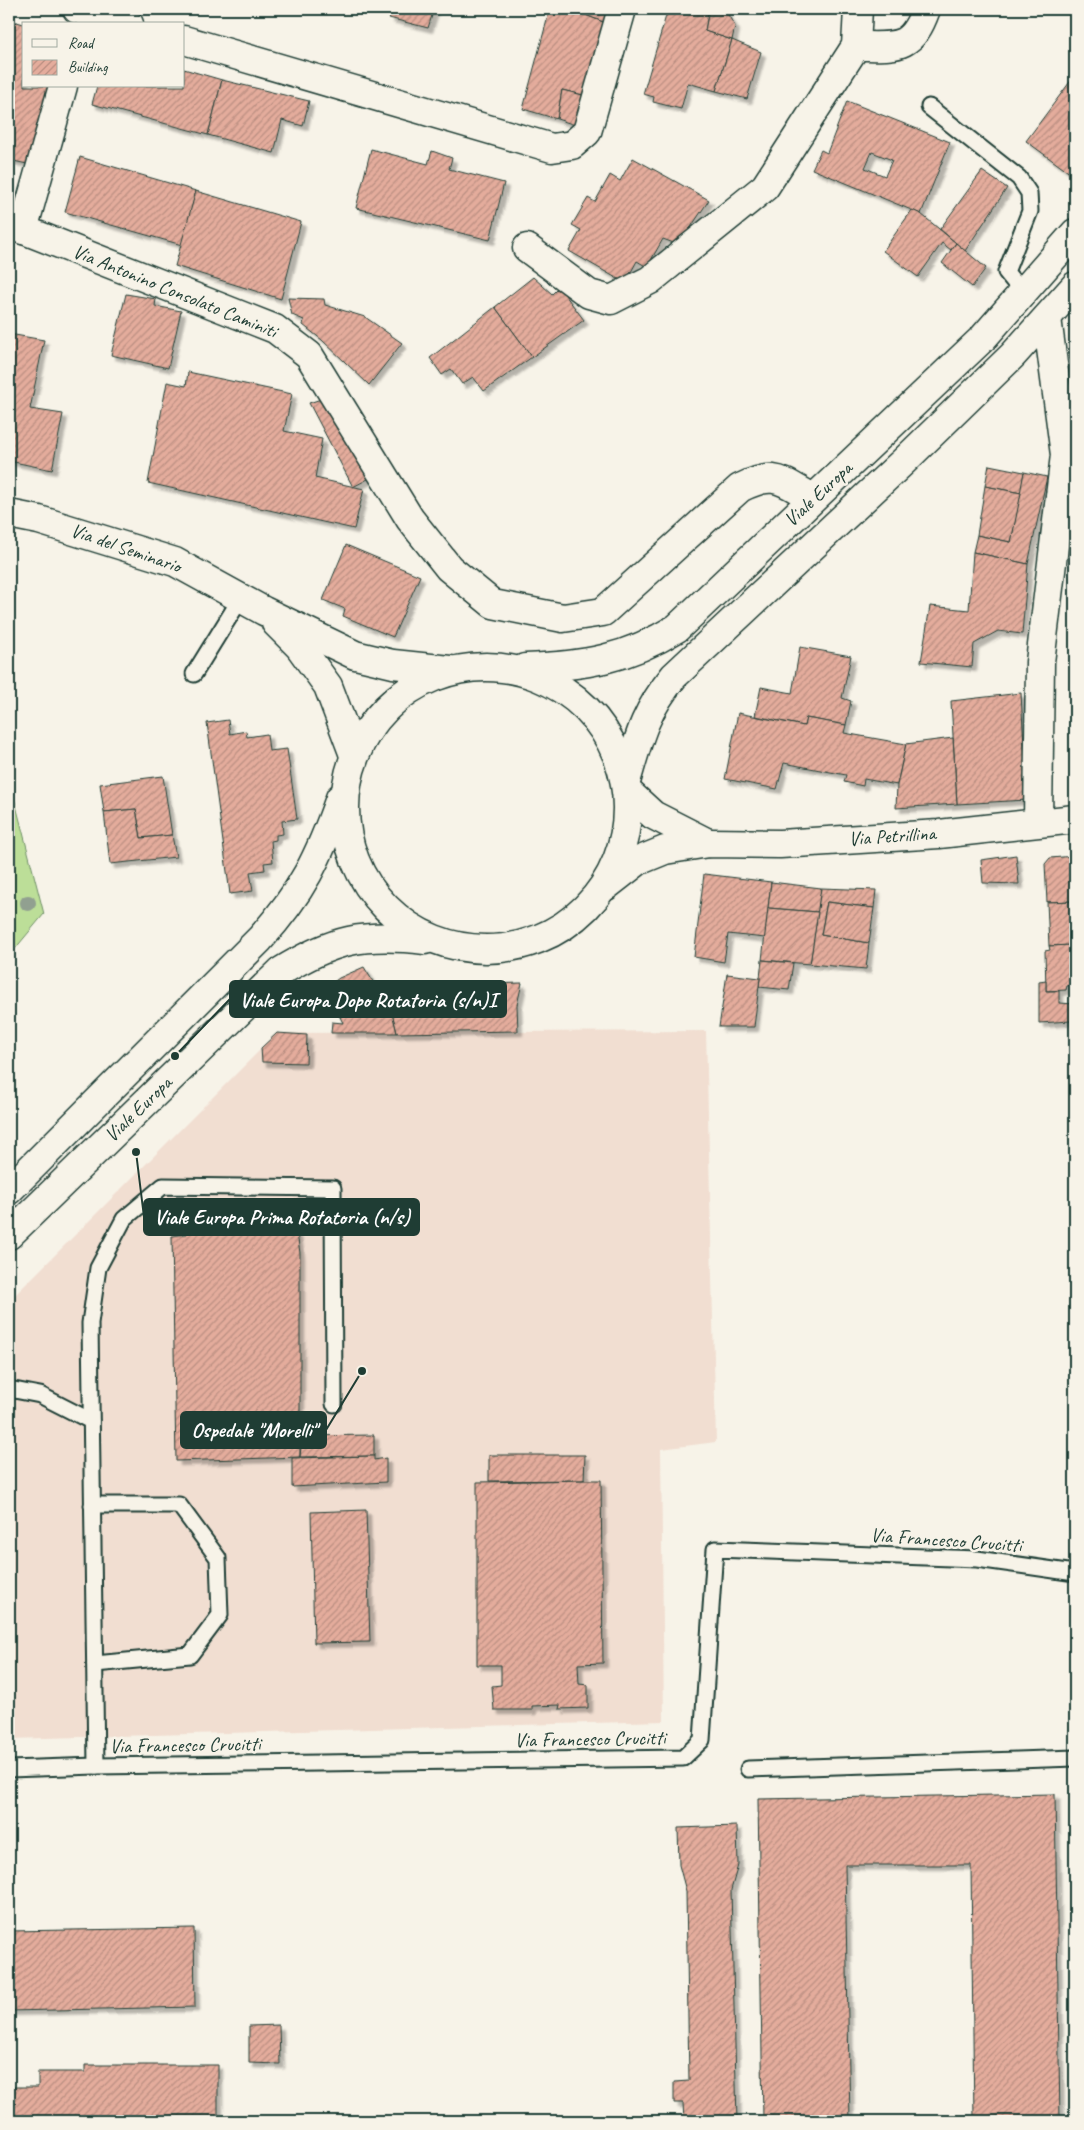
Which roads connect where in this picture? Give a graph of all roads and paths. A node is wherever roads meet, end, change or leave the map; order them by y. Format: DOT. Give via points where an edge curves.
graph roads {
  1 [pos="622,9"];
  2 [pos="858,9"];
  3 [pos="926,9"];
  4 [pos="81,14"];
  5 [pos="119,22"];
  6 [pos="185,40"];
  7 [pos="856,46"];
  8 [pos="62,88"];
  9 [pos="929,107"];
  10 [pos="16,227"];
  11 [pos="1075,233"];
  12 [pos="527,248"];
  13 [pos="1075,286"];
  14 [pos="1023,293"];
  15 [pos="1047,318"];
  16 [pos="1070,455"];
  17 [pos="813,498"];
  18 [pos="9,514"];
  19 [pos="253,605"];
  20 [pos="512,668"];
  21 [pos="451,670"];
  22 [pos="194,674"];
  23 [pos="350,767"];
  24 [pos="627,787"];
  25 [pos="1075,819"];
  26 [pos="1038,822"];
  27 [pos="708,843"];
  28 [pos="606,886"];
  29 [pos="435,941"];
  30 [pos="9,1190"];
  31 [pos="9,1235"];
  32 [pos="9,1389"];
  33 [pos="334,1404"];
  34 [pos="91,1421"];
  35 [pos="92,1505"];
  36 [pos="1075,1573"];
  37 [pos="95,1664"];
  38 [pos="1075,1758"];
  39 [pos="96,1766"];
  40 [pos="748,1769"];
  41 [pos="9,1770"];
  1 -- 6 [label="main road" via="587,132 572,144 552,148"];
  2 -- 7 [label="main road"];
  3 -- 7 [label="main road" via="919,30 898,46"];
  4 -- 5 [label="main road"];
  7 -- 12 [label="main road" via="764,187 650,280 611,300 589,294"];
  8 -- 10 [label="main road"];
  9 -- 14 [label="lane" via="1019,178 1029,193 1030,211 1006,272"];
  10 -- 17 [label="main road, Via Antonino Consolato Caminiti" via="275,329 309,355 410,519 449,568 493,604 563,618 603,612 740,488 759,478 777,478"];
  11 -- 14 [label="main road, Viale Europa"];
  13 -- 15 [label="main road, Viale Europa"];
  14 -- 17 [label="main road, Viale Europa" via="982,338"];
  15 -- 16 [label="main road"];
  15 -- 24 [label="main road, Viale Europa" via="904,461 674,676 656,698 643,724"];
  16 -- 26 [label="main road" via="1040,662"];
  17 -- 20 [label="main road, Viale Europa" via="677,628 654,642 626,654 589,663"];
  18 -- 19 [label="main road, Via del Seminario" via="39,520 175,562"];
  19 -- 21 [label="main road" via="355,655 393,664"];
  19 -- 22 [label="lane"];
  19 -- 23 [label="main road" via="299,646 328,686"];
  20 -- 21 [label="main road" via="482,666"];
  20 -- 24 [label="main road" via="552,682 587,707 612,742"];
  21 -- 23 [label="main road" via="410,688 377,717"];
  23 -- 29 [label="main road" via="344,818 352,857 372,892 400,921"];
  23 -- 30 [label="main road, Viale Europa" via="327,836 307,878 286,910"];
  24 -- 27 [label="main road" via="653,815"];
  24 -- 28 [label="main road" via="626,841"];
  25 -- 26 [label="main road, Via Petrillina"];
  26 -- 27 [label="main road, Via Petrillina" via="939,834 780,844"];
  27 -- 28 [label="main road, Via Petrillina" via="666,850 638,861"];
  28 -- 29 [label="main road" via="573,921 530,944 482,950"];
  29 -- 31 [label="main road, Viale Europa" via="374,936 350,940 326,947 280,972"];
  32 -- 34 [label="lane" via="40,1395"];
  33 -- 34 [label="lane" via="332,1188 163,1186 124,1219 98,1268 90,1323"];
  34 -- 35 [label="lane"];
  35 -- 37 [label="lane"];
  35 -- 37 [label="lane" via="179,1504 218,1558 220,1616 190,1655"];
  36 -- 39 [label="lane, Via Francesco Crucitti" via="977,1559 715,1549 702,1740 683,1758"];
  37 -- 39 [label="lane"];
  38 -- 40 [label="lane"];
  39 -- 41 [label="lane, Via Francesco Crucitti"];
}
